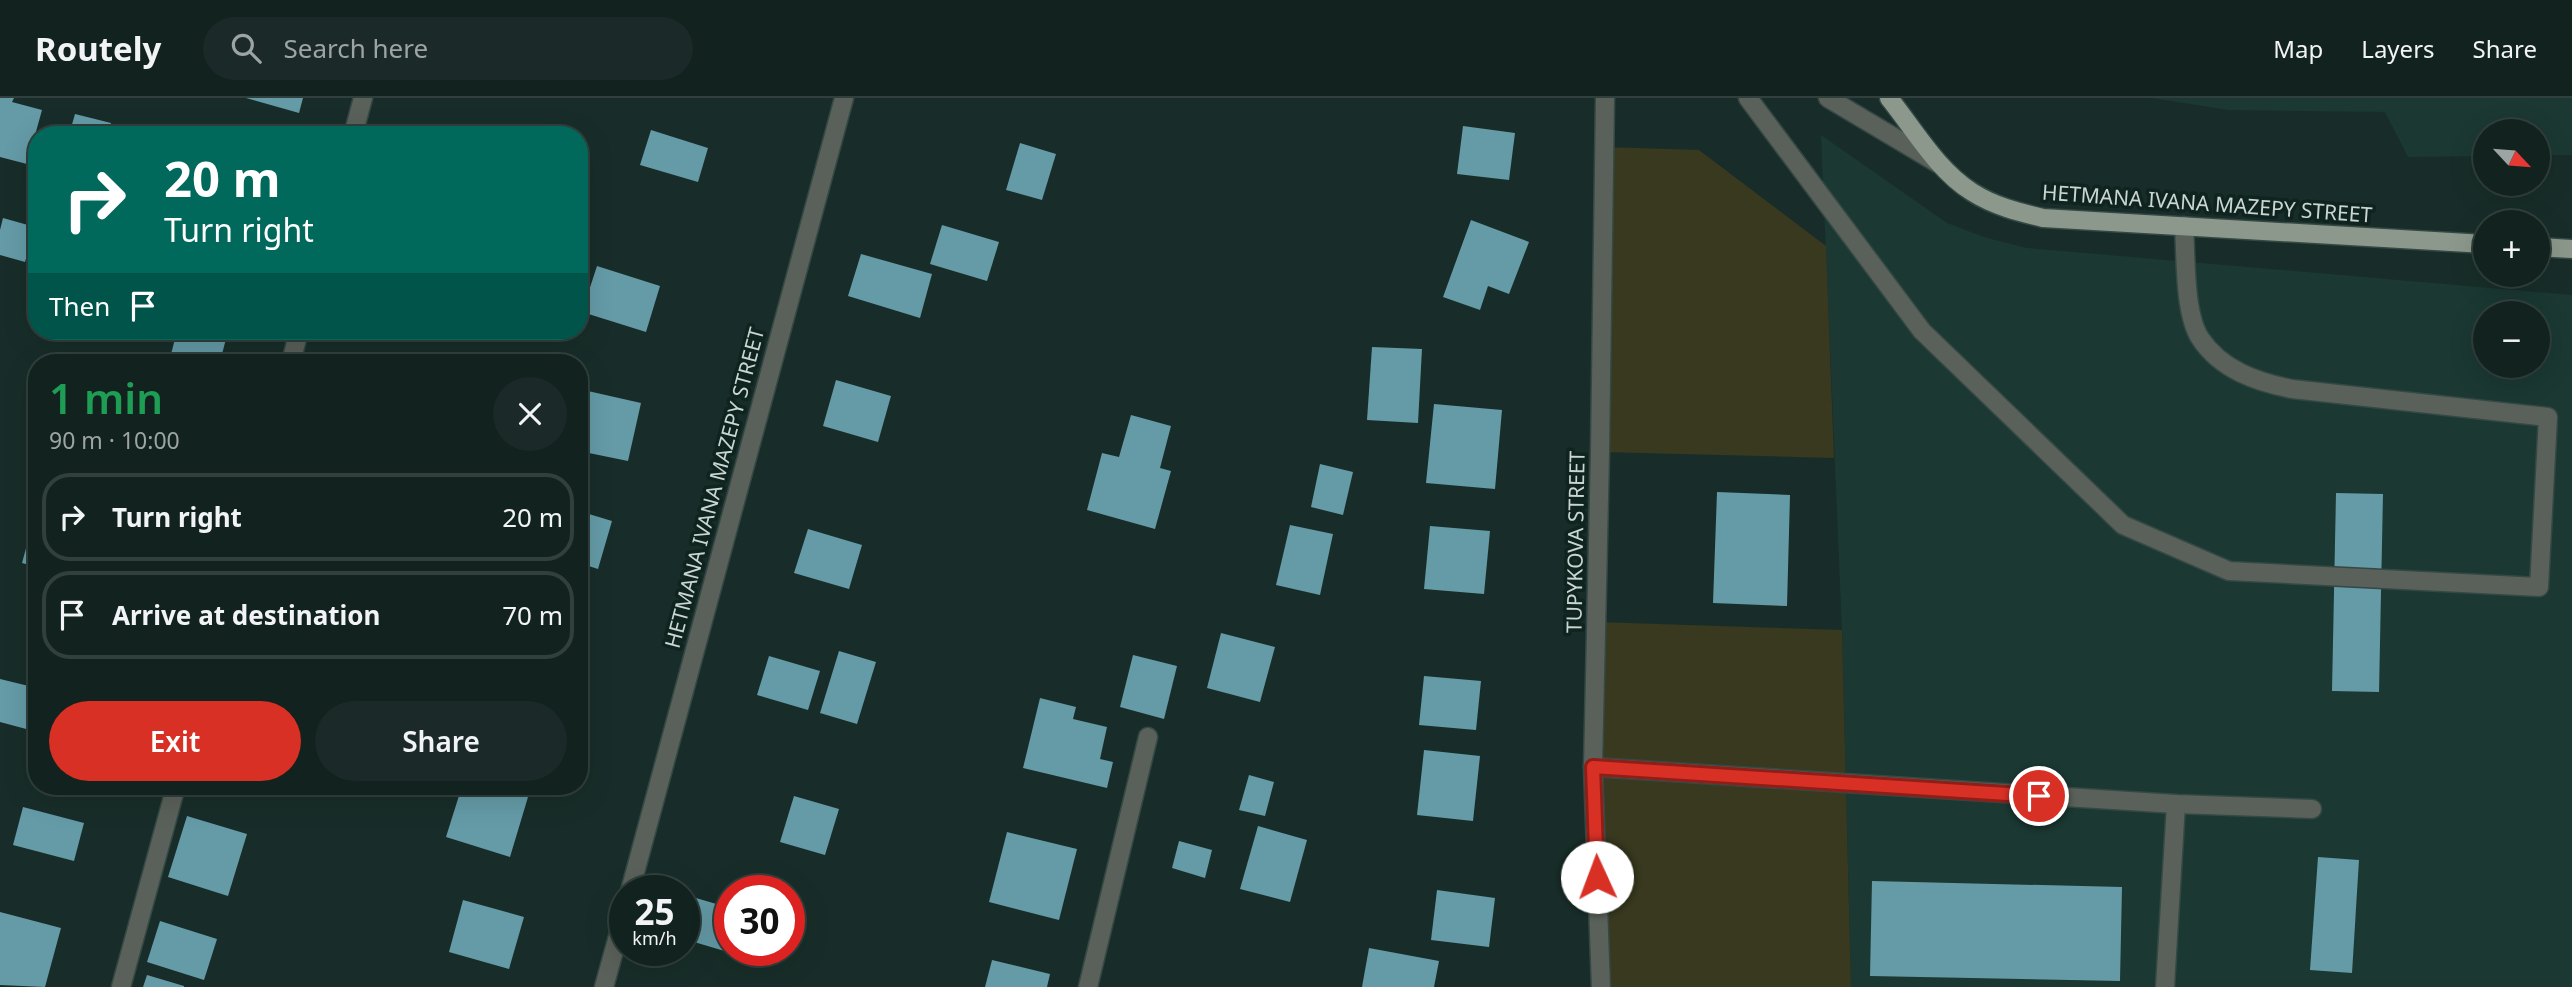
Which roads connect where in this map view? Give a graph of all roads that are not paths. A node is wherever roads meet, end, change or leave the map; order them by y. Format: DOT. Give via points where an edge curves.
graph roads {
  1 [pos="363,98"];
  2 [pos="844,98"];
  3 [pos="1605,98"];
  4 [pos="1748,98"];
  5 [pos="1828,98"];
  6 [pos="1889,98"];
  7 [pos="355,126"];
  8 [pos="1942,166"];
  9 [pos="2184,226"];
  10 [pos="2473,243"];
  11 [pos="2550,248"];
  12 [pos="2572,249"];
  13 [pos="1149,737"];
  14 [pos="1593,767"];
  15 [pos="174,795"];
  16 [pos="2176,804"];
  17 [pos="2312,809"];
  18 [pos="634,875"];
  19 [pos="610,966"];
  20 [pos="121,987"];
  21 [pos="604,987"];
  22 [pos="1088,987"];
  23 [pos="1601,987"];
  24 [pos="2165,987"];
  1 -- 7 [label="street"];
  2 -- 18 [label="street, HETMANA IVANA MAZEPY STREET"];
  3 -- 14 [label="street, TUPYKOVA STREET"];
  4 -- 9 [label="street" via="1922,331 2123,525 2230,571 2539,587 2549,417 2258,382 2225,364 2200,338 2191,311"];
  5 -- 8 [label="street"];
  6 -- 8 [label="main road, HETMANA IVANA MAZEPY STREET"];
  8 -- 9 [label="main road, HETMANA IVANA MAZEPY STREET" via="1970,191 2003,208 2043,218"];
  9 -- 10 [label="main road, HETMANA IVANA MAZEPY STREET"];
  11 -- 12 [label="main road"];
  13 -- 22 [label="street"];
  14 -- 16 [label="street"];
  14 -- 23 [label="street, TUPYKOVA STREET"];
  15 -- 20 [label="street"];
  16 -- 17 [label="street"];
  16 -- 24 [label="street"];
  19 -- 21 [label="street"];
}
